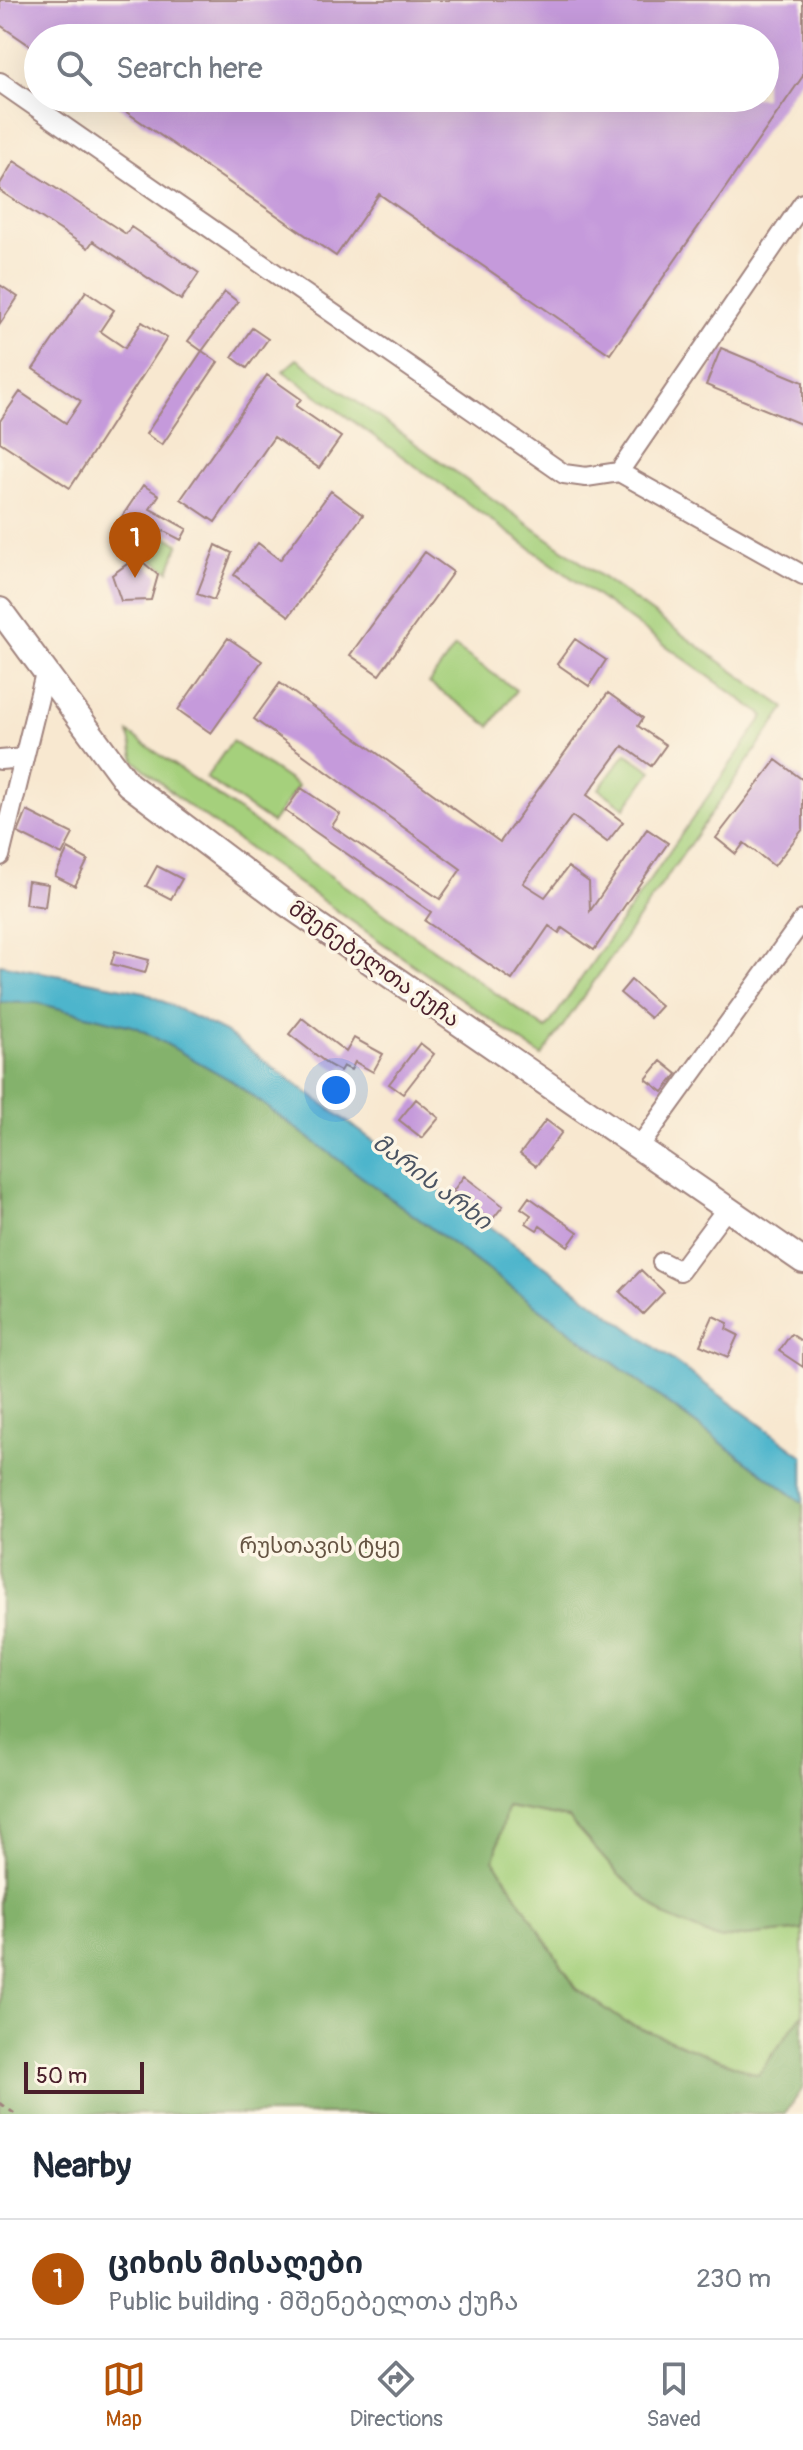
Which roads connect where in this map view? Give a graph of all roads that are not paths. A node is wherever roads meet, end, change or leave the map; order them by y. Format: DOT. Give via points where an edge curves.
graph roads {
  1 [pos="0,82"];
  2 [pos="24,99"];
  3 [pos="43,112"];
  4 [pos="803,203"];
  5 [pos="619,472"];
  6 [pos="803,575"];
  7 [pos="0,610"];
  8 [pos="45,673"];
  9 [pos="24,758"];
  10 [pos="0,760"];
  11 [pos="0,856"];
  12 [pos="803,920"];
  13 [pos="639,1147"];
  14 [pos="727,1208"];
  15 [pos="803,1261"];
  16 [pos="662,1262"];
  1 -- 2 [label="street"];
  3 -- 5 [label="street" via="544,464 586,477"];
  4 -- 5 [label="street"];
  5 -- 6 [label="street"];
  7 -- 8 [label="main road, მშენებელთა ქუჩა"];
  8 -- 9 [label="street"];
  8 -- 13 [label="main road, მშენებელთა ქუჩა" via="128,784 287,904"];
  9 -- 10 [label="street"];
  9 -- 11 [label="street"];
  12 -- 13 [label="street"];
  13 -- 14 [label="main road, მშენებელთა ქუჩა"];
  14 -- 15 [label="main road, მშენებელთა ქუჩა"];
  14 -- 16 [label="street" via="680,1271"];
}
